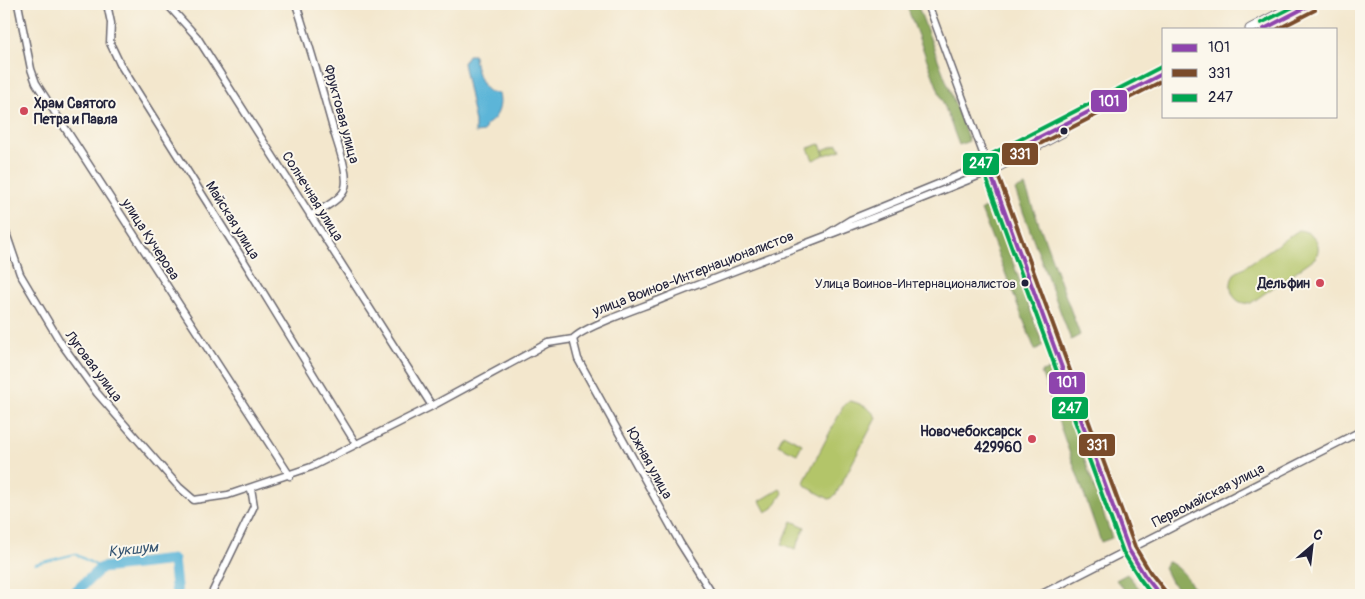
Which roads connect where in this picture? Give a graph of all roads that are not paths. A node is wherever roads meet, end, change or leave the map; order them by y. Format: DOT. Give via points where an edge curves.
graph roads {
  1 [pos="18,4"];
  2 [pos="107,4"];
  3 [pos="167,4"];
  4 [pos="296,4"];
  5 [pos="928,4"];
  6 [pos="1297,4"];
  7 [pos="1312,4"];
  8 [pos="1252,28"];
  9 [pos="1266,28"];
  10 [pos="1162,75"];
  11 [pos="1162,81"];
  12 [pos="989,167"];
  13 [pos="310,216"];
  14 [pos="4,227"];
  15 [pos="573,339"];
  16 [pos="432,406"];
  17 [pos="1361,431"];
  18 [pos="356,444"];
  19 [pos="290,476"];
  20 [pos="251,488"];
  21 [pos="1129,550"];
  22 [pos="211,595"];
  23 [pos="712,595"];
  24 [pos="1040,595"];
  25 [pos="1160,595"];
  1 -- 19 [label="street, улица Кучерова" via="36,83"];
  2 -- 18 [label="street, Майская улица" via="111,23 110,43 120,64"];
  3 -- 13 [label="street, Солнечная улица" via="197,37"];
  4 -- 13 [label="street, Фруктовая улица" via="346,178 345,189 339,197"];
  5 -- 12 [label="street"];
  6 -- 8 [label="main road"];
  7 -- 9 [label="main road"];
  10 -- 12 [label="main road, улица Воинов-Интернационалистов"];
  11 -- 12 [label="main road, улица Воинов-Интернационалистов"];
  12 -- 15 [label="street, улица Воинов-Интернационалистов" via="856,225 581,332"];
  12 -- 21 [label="main road"];
  13 -- 16 [label="street, Солнечная улица"];
  14 -- 20 [label="street, Луговая улица" via="20,274 60,343 97,393 179,487 194,500 217,498"];
  15 -- 16 [label="street" via="548,343"];
  15 -- 23 [label="street, Южная улица" via="578,359"];
  16 -- 18 [label="street"];
  17 -- 21 [label="street, Первомайская улица"];
  18 -- 19 [label="street"];
  19 -- 20 [label="street"];
  20 -- 22 [label="street" via="254,506"];
  21 -- 24 [label="street, Первомайская улица"];
  21 -- 25 [label="main road"];
}
